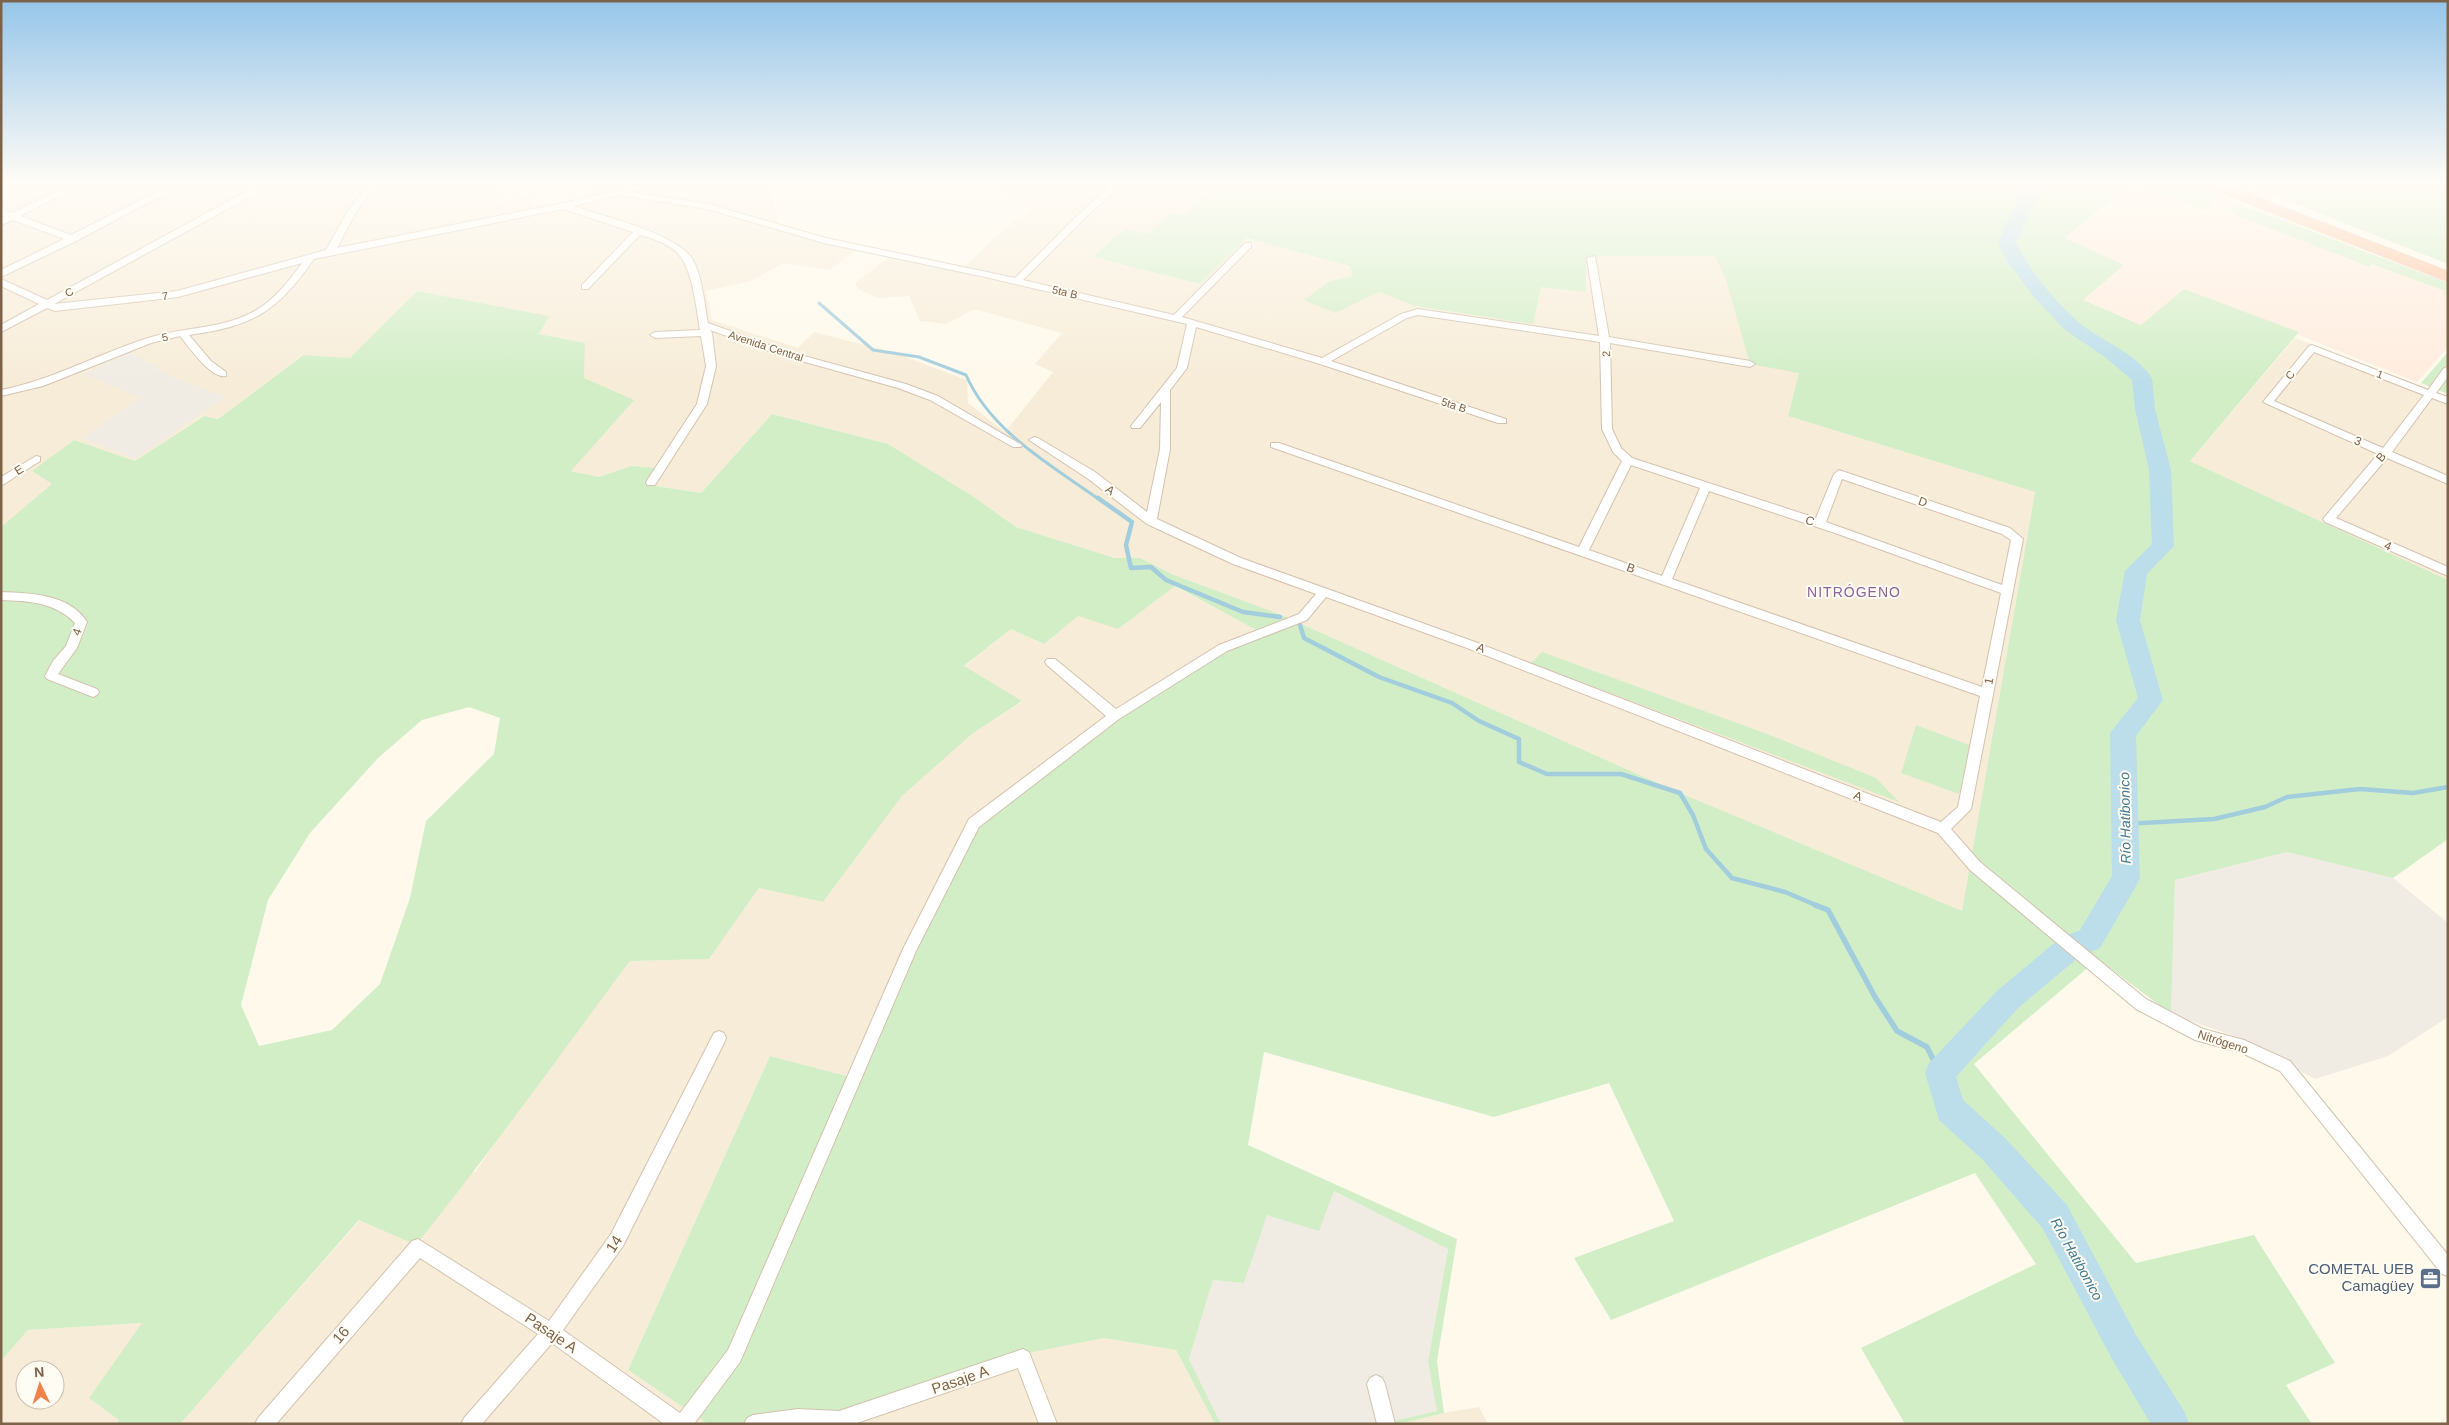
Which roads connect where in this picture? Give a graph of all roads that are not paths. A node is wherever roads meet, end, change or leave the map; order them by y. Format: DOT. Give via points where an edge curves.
graph roads {
  1 [pos="57,248"];
  2 [pos="151,248"];
  3 [pos="332,248"];
  4 [pos="353,248"];
  5 [pos="622,248"];
  6 [pos="677,248"];
  7 [pos="859,248"];
  8 [pos="1050,248"];
  9 [pos="1245,248"];
  10 [pos="2377,248"];
  11 [pos="2393,248"];
  12 [pos="330,252"];
  13 [pos="310,258"];
  14 [pos="1592,258"];
  15 [pos="2448,268"];
  16 [pos="1,274"];
  17 [pos="2448,277"];
  18 [pos="1017,281"];
  19 [pos="1,282"];
  20 [pos="585,287"];
  21 [pos="46,305"];
  22 [pos="1176,318"];
  23 [pos="1192,323"];
  24 [pos="1,329"];
  25 [pos="706,329"];
  26 [pos="182,333"];
  27 [pos="655,336"];
  28 [pos="1605,340"];
  29 [pos="2312,348"];
  30 [pos="1323,362"];
  31 [pos="1750,364"];
  32 [pos="2448,370"];
  33 [pos="222,374"];
  34 [pos="1166,390"];
  35 [pos="1,392"];
  36 [pos="2430,393"];
  37 [pos="2448,401"];
  38 [pos="2268,402"];
  39 [pos="1502,421"];
  40 [pos="1136,426"];
  41 [pos="1034,440"];
  42 [pos="1017,445"];
  43 [pos="1275,445"];
  44 [pos="1617,450"];
  45 [pos="2385,453"];
  46 [pos="36,459"];
  47 [pos="1628,460"];
  48 [pos="2448,480"];
  49 [pos="1,482"];
  50 [pos="651,482"];
  51 [pos="1706,486"];
  52 [pos="2329,519"];
  53 [pos="1151,521"];
  54 [pos="1819,524"];
  55 [pos="2006,531"];
  56 [pos="1583,550"];
  57 [pos="2448,572"];
  58 [pos="1666,581"];
  59 [pos="2005,590"];
  60 [pos="1323,593"];
  61 [pos="1,596"];
  62 [pos="1051,662"];
  63 [pos="93,692"];
  64 [pos="1986,693"];
  65 [pos="1115,716"];
  66 [pos="1943,828"];
  67 [pos="719,1038"];
  68 [pos="418,1247"];
  69 [pos="2448,1268"];
  70 [pos="551,1332"];
  71 [pos="1376,1384"];
  72 [pos="662,1419"];
  73 [pos="839,1422"];
  74 [pos="264,1424"];
  75 [pos="470,1424"];
  76 [pos="682,1424"];
  77 [pos="753,1424"];
  78 [pos="1048,1424"];
  79 [pos="1386,1424"];
  1 -- 16 [label="street"];
  2 -- 21 [label="street, C"];
  3 -- 12 [label="street"];
  4 -- 12 [label="street, 7"];
  5 -- 20 [label="street"];
  6 -- 25 [label="street" via="694,273"];
  7 -- 18 [label="street, 5ta B"];
  8 -- 18 [label="street"];
  9 -- 22 [label="street"];
  10 -- 17 [label="highway"];
  11 -- 15 [label="highway"];
  12 -- 13 [label="street, 7"];
  13 -- 21 [label="street, 7" via="178,294 74,308"];
  13 -- 26 [label="street, 5" via="297,277 255,315 224,327"];
  14 -- 28 [label="street, 2"];
  18 -- 22 [label="street, 5ta B"];
  19 -- 21 [label="street, 7"];
  21 -- 24 [label="street, C"];
  22 -- 23 [label="street, 5ta B"];
  23 -- 30 [label="street, 5ta B"];
  23 -- 34 [label="street" via="1182,368"];
  25 -- 27 [label="street"];
  25 -- 42 [label="street, Avenida Central" via="902,386 934,398"];
  25 -- 50 [label="street" via="711,366 702,404"];
  26 -- 33 [label="street"];
  26 -- 35 [label="street, 5" via="149,340 37,386"];
  28 -- 30 [label="street" via="1418,312 1404,316"];
  28 -- 31 [label="street"];
  28 -- 44 [label="street, 2" via="1607,428"];
  29 -- 36 [label="street, 1"];
  29 -- 38 [label="street, C"];
  30 -- 39 [label="street, 5ta B"];
  32 -- 36 [label="street, B"];
  34 -- 40 [label="street"];
  34 -- 53 [label="street" via="1165,449"];
  36 -- 37 [label="street, 1"];
  36 -- 45 [label="street, B"];
  38 -- 45 [label="street, 3"];
  41 -- 53 [label="street, A" via="1091,475"];
  43 -- 56 [label="street, B"];
  44 -- 47 [label="street, C"];
  45 -- 48 [label="street, 3"];
  45 -- 52 [label="street, B"];
  46 -- 49 [label="street, E"];
  47 -- 51 [label="street, C"];
  47 -- 56 [label="street"];
  51 -- 54 [label="street, C"];
  51 -- 58 [label="street"];
  52 -- 57 [label="street, 4"];
  53 -- 60 [label="street, A" via="1237,561"];
  54 -- 55 [label="street, D" via="1839,474"];
  54 -- 59 [label="street, C"];
  55 -- 59 [label="street, 1" via="2017,539"];
  56 -- 58 [label="street, B"];
  58 -- 64 [label="street, B"];
  59 -- 64 [label="street, 1"];
  60 -- 65 [label="street" via="1303,617 1223,648"];
  60 -- 66 [label="street, A" via="1470,644"];
  61 -- 63 [label="street, 4" via="44,600 76,616 81,622 71,648 51,676"];
  62 -- 65 [label="street"];
  64 -- 66 [label="street, 1" via="1964,809"];
  65 -- 76 [label="street" via="974,823 910,949 734,1356"];
  66 -- 69 [label="street, Nitrógeno" via="1975,866 2149,1009 2200,1035 2244,1047 2285,1066"];
  67 -- 70 [label="street, 14" via="617,1240"];
  68 -- 70 [label="street, Pasaje A"];
  68 -- 74 [label="street, 16"];
  70 -- 72 [label="street, Pasaje A"];
  70 -- 75 [label="street, 14"];
  71 -- 79 [label="street"];
  72 -- 76 [label="street, Pasaje A"];
  73 -- 77 [label="street, Pasaje A" via="798,1418"];
  73 -- 78 [label="street, Pasaje A" via="1023,1358"];
}
